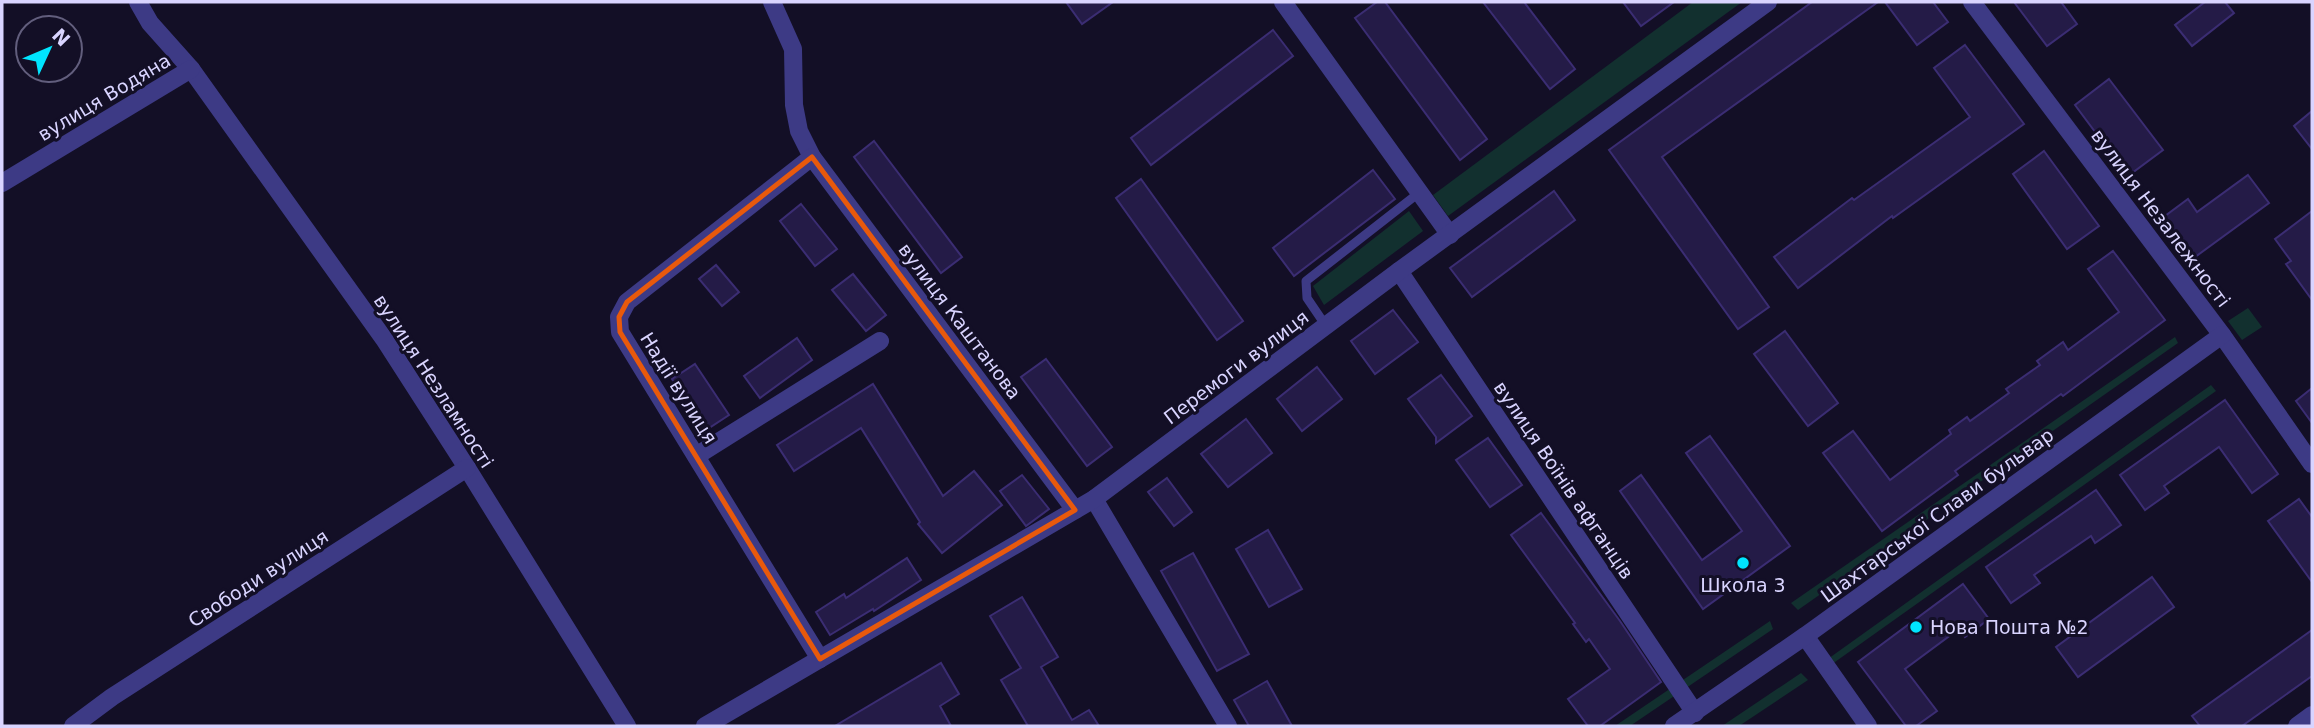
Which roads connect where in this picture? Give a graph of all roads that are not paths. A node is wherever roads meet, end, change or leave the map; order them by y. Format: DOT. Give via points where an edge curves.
graph roads {
  1 [pos="138,2"];
  2 [pos="772,2"];
  3 [pos="1283,2"];
  4 [pos="1768,2"];
  5 [pos="1972,2"];
  6 [pos="191,69"];
  7 [pos="812,157"];
  8 [pos="2,183"];
  9 [pos="1420,192"];
  10 [pos="1450,235"];
  11 [pos="1399,271"];
  12 [pos="1326,326"];
  13 [pos="2222,335"];
  14 [pos="880,341"];
  15 [pos="696,456"];
  16 [pos="2312,464"];
  17 [pos="467,468"];
  18 [pos="1094,499"];
  19 [pos="1075,510"];
  20 [pos="1805,636"];
  21 [pos="820,659"];
  22 [pos="1695,713"];
  23 [pos="2312,715"];
  24 [pos="73,726"];
  25 [pos="627,726"];
  26 [pos="705,726"];
  27 [pos="1228,726"];
  28 [pos="1674,726"];
  29 [pos="1868,726"];
  30 [pos="2297,726"];
  1 -- 6 [label="street, вулиця Незламності" via="150,23"];
  2 -- 7 [label="street, вулиця Каштанова" via="793,50 794,105 799,131"];
  3 -- 9 [label="street"];
  4 -- 10 [label="street, Перемоги вулиця"];
  5 -- 13 [label="street, вулиця Незалежності"];
  6 -- 8 [label="street, вулиця Водяна"];
  6 -- 17 [label="street, вулиця Незламності" via="384,340"];
  7 -- 15 [label="street, Надії вулиця" via="627,302 619,317 620,332"];
  7 -- 19 [label="street, вулиця Каштанова"];
  9 -- 10 [label="street"];
  9 -- 12 [label="lane" via="1306,281 1307,298"];
  10 -- 11 [label="street, Перемоги вулиця"];
  11 -- 12 [label="street, Перемоги вулиця"];
  11 -- 22 [label="street, вулиця Воїнів афганців"];
  12 -- 18 [label="street, Перемоги вулиця"];
  13 -- 16 [label="street, вулиця Незалежності"];
  13 -- 20 [label="street, Шахтарської Слави бульвар"];
  14 -- 15 [label="street"];
  15 -- 21 [label="street, Надії вулиця"];
  17 -- 24 [label="street, Свободи вулиця"];
  17 -- 25 [label="street, вулиця Незламності"];
  18 -- 19 [label="street, Перемоги вулиця"];
  18 -- 27 [label="street"];
  19 -- 21 [label="street, Перемоги вулиця"];
  20 -- 22 [label="street, Шахтарської Слави бульвар"];
  20 -- 29 [label="street"];
  21 -- 26 [label="street, Перемоги вулиця"];
  22 -- 28 [label="street, Шахтарської Слави бульвар"];
  23 -- 30 [label="street"];
}
